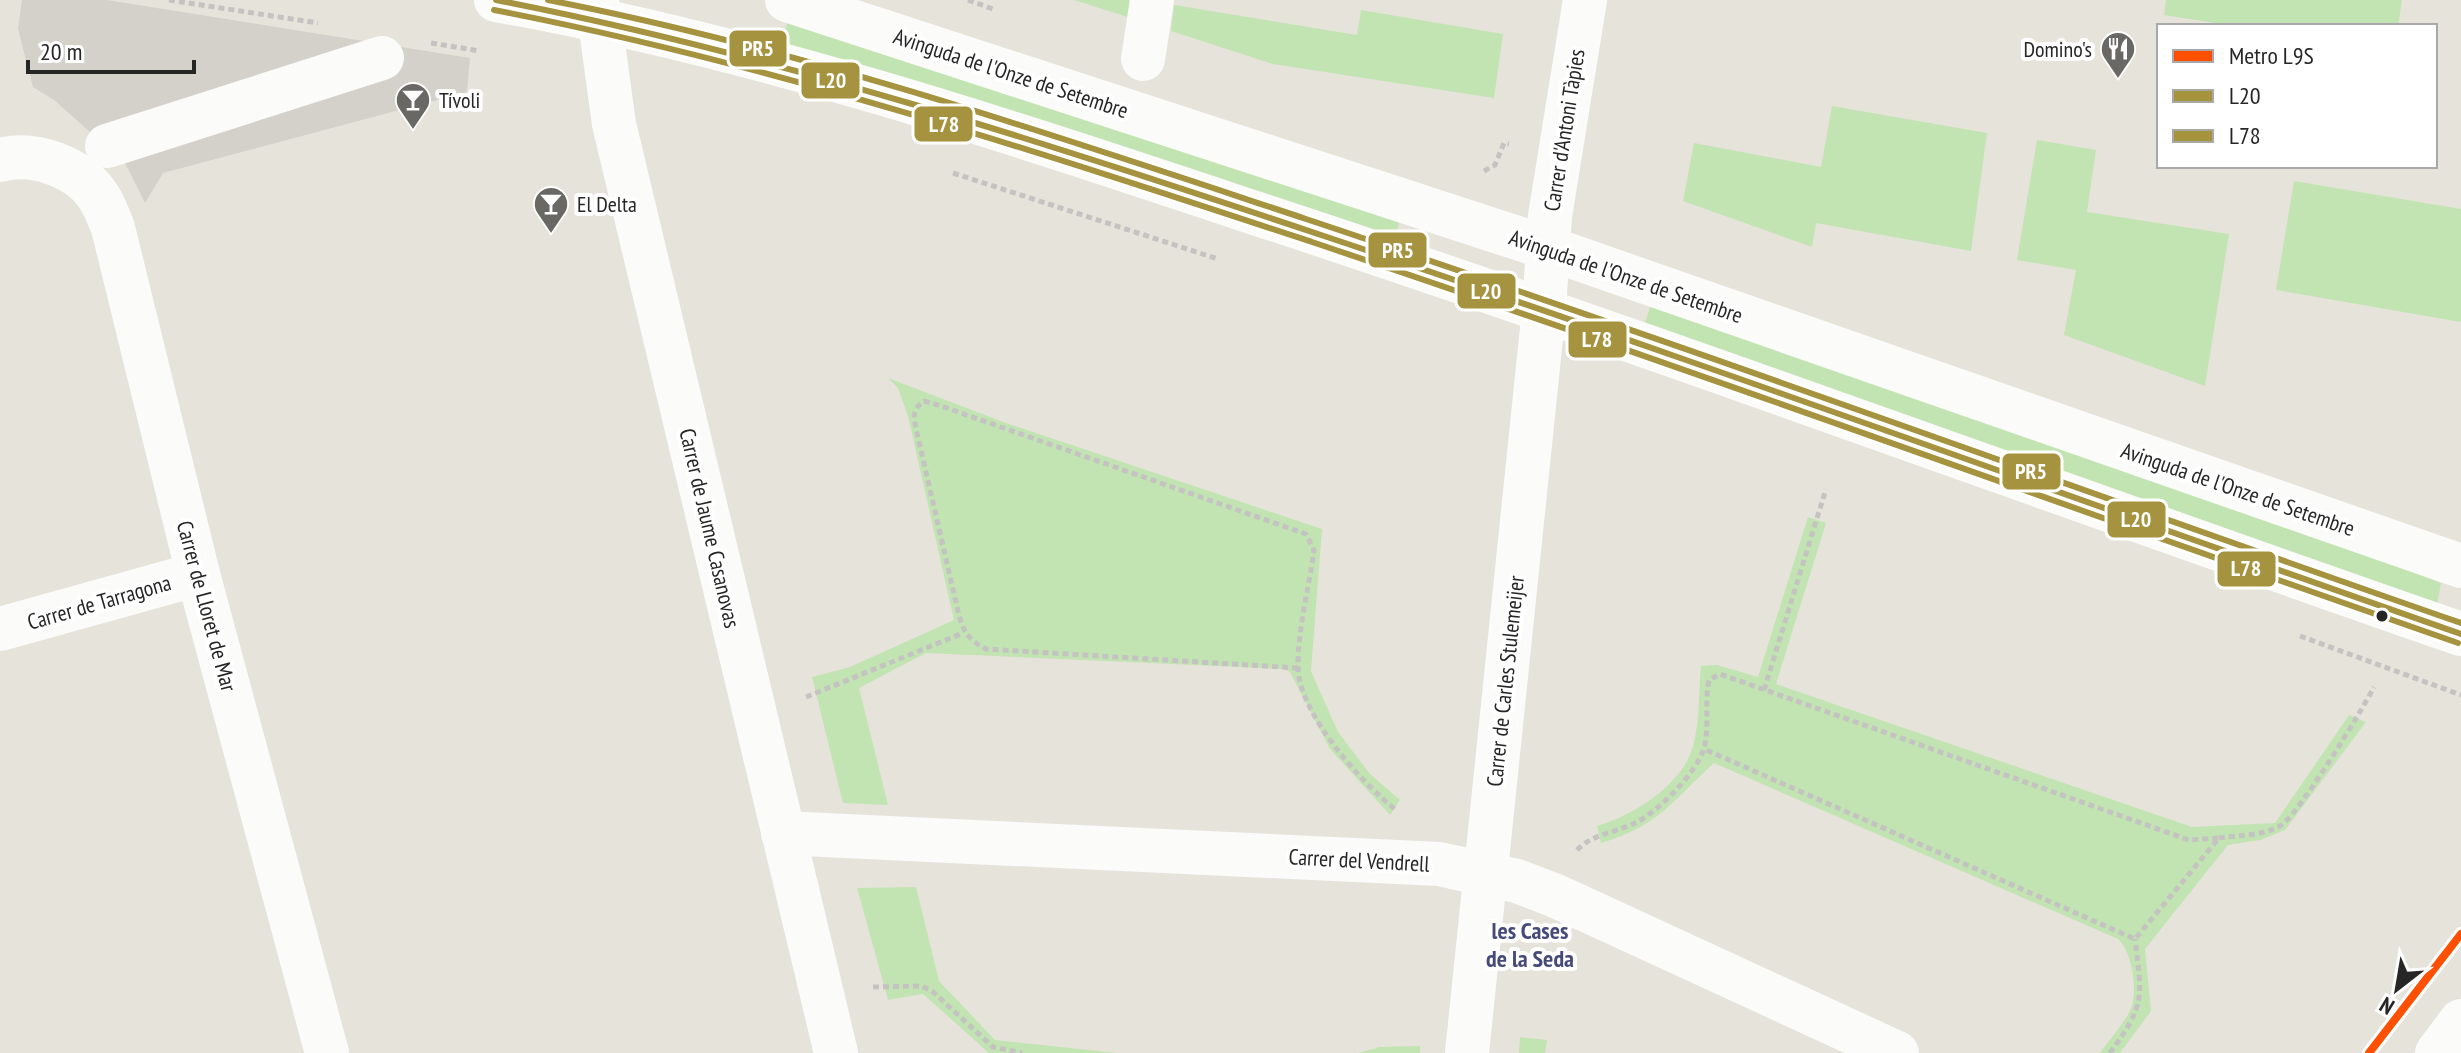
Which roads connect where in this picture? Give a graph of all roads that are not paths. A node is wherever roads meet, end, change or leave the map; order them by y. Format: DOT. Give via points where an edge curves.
graph roads {
  1 [pos="496,0"];
  2 [pos="787,0"];
  3 [pos="1152,0"];
  4 [pos="1585,0"];
  5 [pos="598,9"];
  6 [pos="399,49"];
  7 [pos="1143,59"];
  8 [pos="107,146"];
  9 [pos="0,160"];
  10 [pos="1548,248"];
  11 [pos="1544,309"];
  12 [pos="2461,566"];
  13 [pos="198,574"];
  14 [pos="0,629"];
  15 [pos="2461,634"];
  16 [pos="783,833"];
  17 [pos="1485,873"];
  18 [pos="2461,1021"];
  19 [pos="327,1053"];
  20 [pos="836,1053"];
  21 [pos="1467,1053"];
  22 [pos="1897,1053"];
  23 [pos="2437,1053"];
  1 -- 5 [label="street"];
  2 -- 10 [label="street, Avinguda de l'Onze de Setembre"];
  3 -- 7 [label="street"];
  4 -- 10 [label="street, Carrer d'Antoni Tàpies"];
  5 -- 11 [label="street" via="967,118"];
  5 -- 16 [label="street, Carrer de Jaume Casanovas" via="617,137"];
  6 -- 8 [label="street"];
  9 -- 13 [label="street, Carrer de Lloret de Mar" via="33,157 70,173 99,197 113,228"];
  10 -- 11 [label="street, Carrer d'Antoni Tàpies"];
  10 -- 12 [label="street, Avinguda de l'Onze de Setembre"];
  11 -- 15 [label="street"];
  11 -- 17 [label="street, Carrer de Carles Stulemeijer"];
  13 -- 14 [label="street, Carrer de Tarragona"];
  13 -- 19 [label="street, Carrer de Lloret de Mar"];
  16 -- 17 [label="street, Carrer del Vendrell" via="1439,864"];
  16 -- 20 [label="street, Carrer de Jaume Casanovas"];
  17 -- 21 [label="street, Carrer de Carles Stulemeijer"];
  17 -- 22 [label="street, Carrer del Vendrell" via="1556,896"];
  18 -- 23 [label="street"];
}
